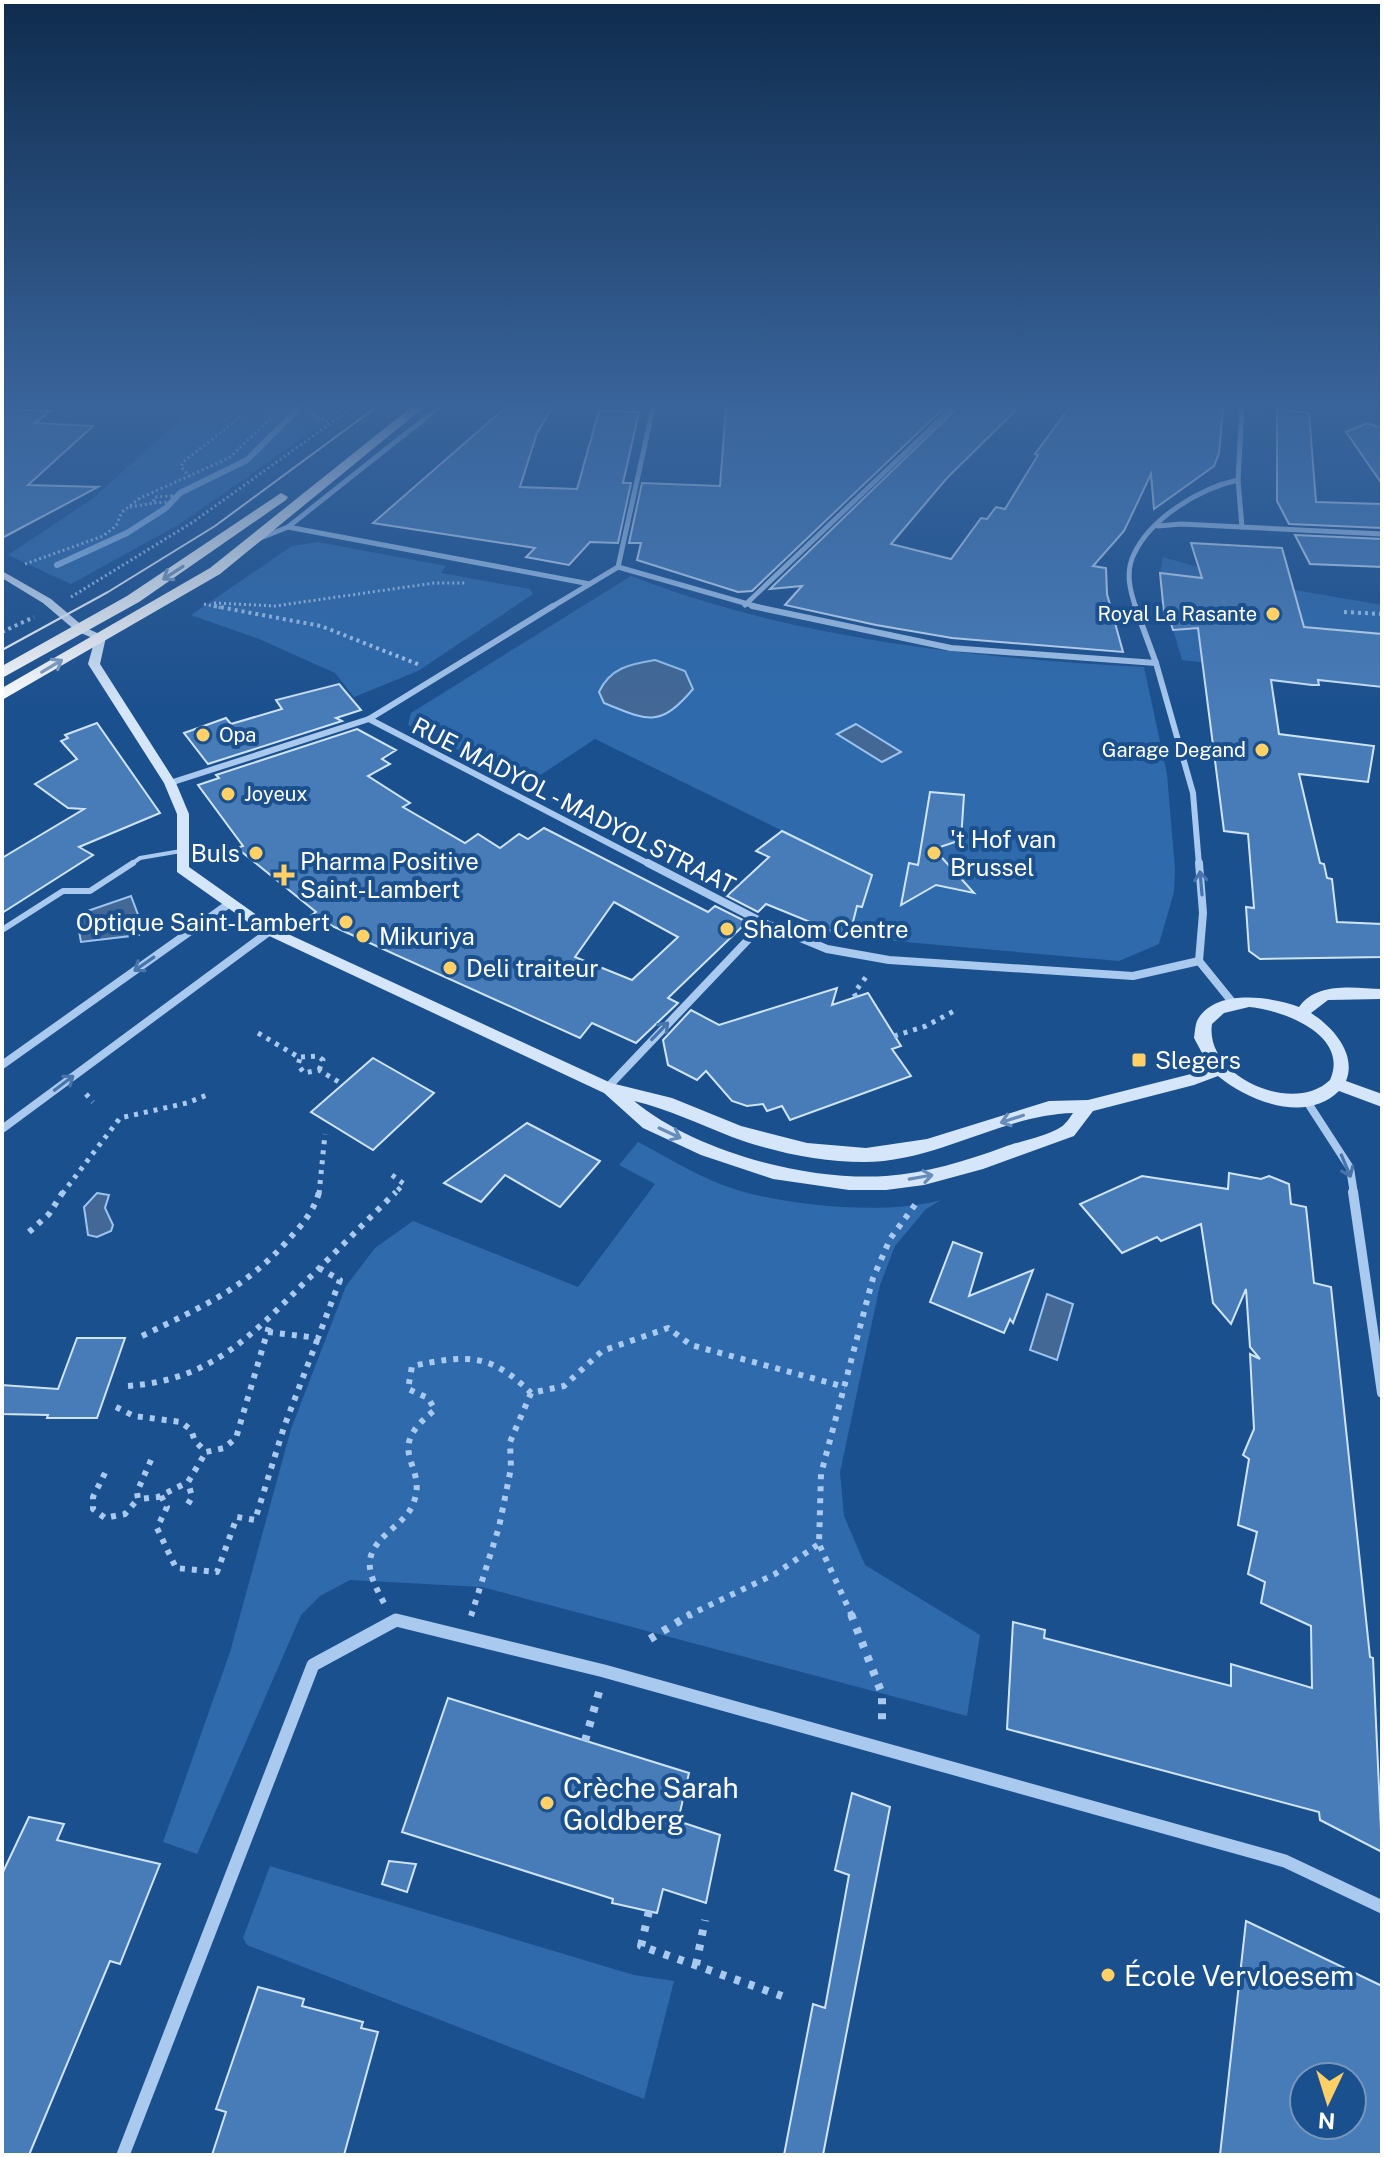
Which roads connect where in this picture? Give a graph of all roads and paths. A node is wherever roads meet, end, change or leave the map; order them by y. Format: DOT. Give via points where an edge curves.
graph roads {
  1 [pos="126,509"];
  2 [pos="212,509"];
  3 [pos="264,509"];
  4 [pos="289,509"];
  5 [pos="311,509"];
  6 [pos="631,509"];
  7 [pos="846,509"];
  8 [pos="1177,509"];
  9 [pos="1240,509"];
  10 [pos="288,527"];
  11 [pos="1242,527"];
  12 [pos="1153,528"];
  13 [pos="1382,534"];
  14 [pos="254,540"];
  15 [pos="25,564"];
  16 [pos="618,567"];
  17 [pos="2,574"];
  18 [pos="473,584"];
  19 [pos="590,584"];
  20 [pos="83,588"];
  21 [pos="95,588"];
  22 [pos="88,592"];
  23 [pos="72,597"];
  24 [pos="205,603"];
  25 [pos="745,605"];
  26 [pos="196,609"];
  27 [pos="1344,612"];
  28 [pos="1382,614"];
  29 [pos="35,616"];
  30 [pos="80,629"];
  31 [pos="2,637"];
  32 [pos="101,637"];
  33 [pos="1156,663"];
  34 [pos="452,669"];
  35 [pos="2,673"];
  36 [pos="2,695"];
  37 [pos="369,719"];
  38 [pos="170,783"];
  39 [pos="181,851"];
  40 [pos="230,903"];
  41 [pos="764,923"];
  42 [pos="2,930"];
  43 [pos="270,931"];
  44 [pos="1199,961"];
  45 [pos="862,982"];
  46 [pos="1382,994"];
  47 [pos="856,997"];
  48 [pos="1233,1003"];
  49 [pos="956,1010"];
  50 [pos="1302,1015"];
  51 [pos="258,1033"];
  52 [pos="894,1036"];
  53 [pos="300,1058"];
  54 [pos="2,1065"];
  55 [pos="1218,1069"];
  56 [pos="319,1070"];
  57 [pos="342,1084"];
  58 [pos="1337,1084"];
  59 [pos="607,1088"];
  60 [pos="207,1095"];
  61 [pos="1306,1100"];
  62 [pos="1382,1101"];
  63 [pos="1088,1106"];
  64 [pos="2,1129"];
  65 [pos="325,1134"];
  66 [pos="392,1175"];
  67 [pos="915,1208"];
  68 [pos="29,1232"];
  69 [pos="319,1268"];
  70 [pos="271,1321"];
  71 [pos="268,1332"];
  72 [pos="142,1336"];
  73 [pos="318,1338"];
  74 [pos="128,1386"];
  75 [pos="845,1387"];
  76 [pos="531,1393"];
  77 [pos="1382,1393"];
  78 [pos="116,1407"];
  79 [pos="206,1452"];
  80 [pos="151,1460"];
  81 [pos="105,1473"];
  82 [pos="188,1482"];
  83 [pos="161,1496"];
  84 [pos="138,1499"];
  85 [pos="188,1504"];
  86 [pos="819,1544"];
  87 [pos="396,1620"];
  88 [pos="463,1637"];
  89 [pos="650,1639"];
  90 [pos="598,1693"];
  91 [pos="585,1741"];
  92 [pos="882,1750"];
  93 [pos="1382,1907"];
  94 [pos="649,1911"];
  95 [pos="705,1920"];
  96 [pos="696,1965"];
  97 [pos="782,1996"];
  98 [pos="123,2155"];
  1 -- 15 [label="path" via="103,536"];
  2 -- 20 [label="path"];
  3 -- 30 [label="highway, one-way" via="195,559"];
  4 -- 14 [label="highway"];
  5 -- 10 [label="street"];
  6 -- 16 [label="street"];
  7 -- 25 [label="street"];
  8 -- 12 [label="street"];
  9 -- 11 [label="street"];
  10 -- 14 [label="street"];
  10 -- 19 [label="street"];
  11 -- 12 [label="street"];
  11 -- 13 [label="street"];
  12 -- 33 [label="street" via="1133,555 1128,587"];
  14 -- 32 [label="highway" via="215,571"];
  16 -- 19 [label="street"];
  16 -- 25 [label="street"];
  17 -- 30 [label="street"];
  18 -- 24 [label="path" via="434,583 275,606"];
  19 -- 34 [label="street"];
  20 -- 21 [label="path"];
  20 -- 22 [label="path"];
  20 -- 23 [label="path"];
  24 -- 26 [label="path"];
  24 -- 34 [label="path" via="321,626 413,664"];
  25 -- 33 [label="street" via="951,648"];
  27 -- 28 [label="path"];
  29 -- 31 [label="path"];
  30 -- 32 [label="street"];
  30 -- 35 [label="highway"];
  36 -- 32 [label="highway, one-way"];
  32 -- 38 [label="street" via="94,664"];
  44 -- 33 [label="street, one-way" via="1203,913 1193,793"];
  34 -- 37 [label="street"];
  37 -- 38 [label="street"];
  37 -- 41 [label="street, RUE MADYOL - MADYOLSTRAAT"];
  38 -- 39 [label="street" via="183,814"];
  39 -- 40 [label="street" via="182,869"];
  39 -- 42 [label="lane" via="140,858 90,891 63,891"];
  40 -- 43 [label="street"];
  40 -- 54 [label="street, one-way"];
  41 -- 44 [label="street, RUE MADYOL - MADYOLSTRAAT" via="827,949 889,960 1133,976"];
  59 -- 41 [label="street, one-way"];
  43 -- 59 [label="street"];
  64 -- 43 [label="street, one-way"];
  44 -- 48 [label="street"];
  45 -- 47 [label="path"];
  46 -- 50 [label="street" via="1319,995"];
  48 -- 50 [label="street" via="1267,1003"];
  48 -- 55 [label="street" via="1209,1017 1203,1028 1202,1042"];
  49 -- 52 [label="path"];
  50 -- 58 [label="street" via="1339,1051"];
  51 -- 53 [label="path"];
  53 -- 56 [label="path" via="299,1070"];
  53 -- 56 [label="path" via="318,1056 323,1060"];
  55 -- 61 [label="street" via="1268,1098"];
  55 -- 63 [label="street"];
  56 -- 57 [label="path"];
  58 -- 61 [label="street"];
  58 -- 62 [label="street"];
  63 -- 59 [label="street, one-way" via="1049,1107 927,1146 835,1154 777,1144 672,1104"];
  59 -- 63 [label="street, one-way" via="649,1123 707,1150 773,1172 849,1183 924,1178 977,1164 1068,1131"];
  60 -- 68 [label="path" via="120,1118 49,1214"];
  61 -- 77 [label="street, one-way" via="1350,1168"];
  65 -- 72 [label="path" via="319,1196 304,1222 265,1266 224,1296"];
  66 -- 69 [label="path" via="404,1184"];
  67 -- 75 [label="path" via="890,1239 873,1278"];
  69 -- 70 [label="path"];
  69 -- 73 [label="path" via="340,1280"];
  70 -- 71 [label="path"];
  70 -- 74 [label="path" via="181,1378"];
  71 -- 73 [label="path"];
  71 -- 79 [label="path" via="236,1438"];
  73 -- 83 [label="path" via="255,1520 237,1517 217,1572 176,1568 157,1528 167,1507"];
  75 -- 76 [label="path" via="691,1345 668,1328 602,1351 564,1386"];
  75 -- 86 [label="path" via="821,1474"];
  76 -- 87 [label="path" via="513,1373 487,1358 412,1366 408,1389 428,1398 435,1410 413,1426 406,1447 417,1491 405,1519 371,1546 369,1580"];
  76 -- 88 [label="path" via="510,1442 511,1468 499,1527"];
  78 -- 79 [label="path" via="134,1416 181,1422"];
  79 -- 82 [label="path"];
  80 -- 84 [label="path"];
  81 -- 84 [label="path" via="93,1509 105,1518 125,1514"];
  82 -- 83 [label="path"];
  82 -- 85 [label="path"];
  83 -- 84 [label="path"];
  86 -- 89 [label="path" via="775,1574"];
  86 -- 92 [label="path" via="882,1694"];
  87 -- 88 [label="street"];
  87 -- 98 [label="street" via="313,1665"];
  88 -- 92 [label="street"];
  90 -- 91 [label="path"];
  92 -- 93 [label="street" via="1285,1861"];
  94 -- 96 [label="path" via="641,1946"];
  95 -- 96 [label="path"];
  96 -- 97 [label="path"];
}
